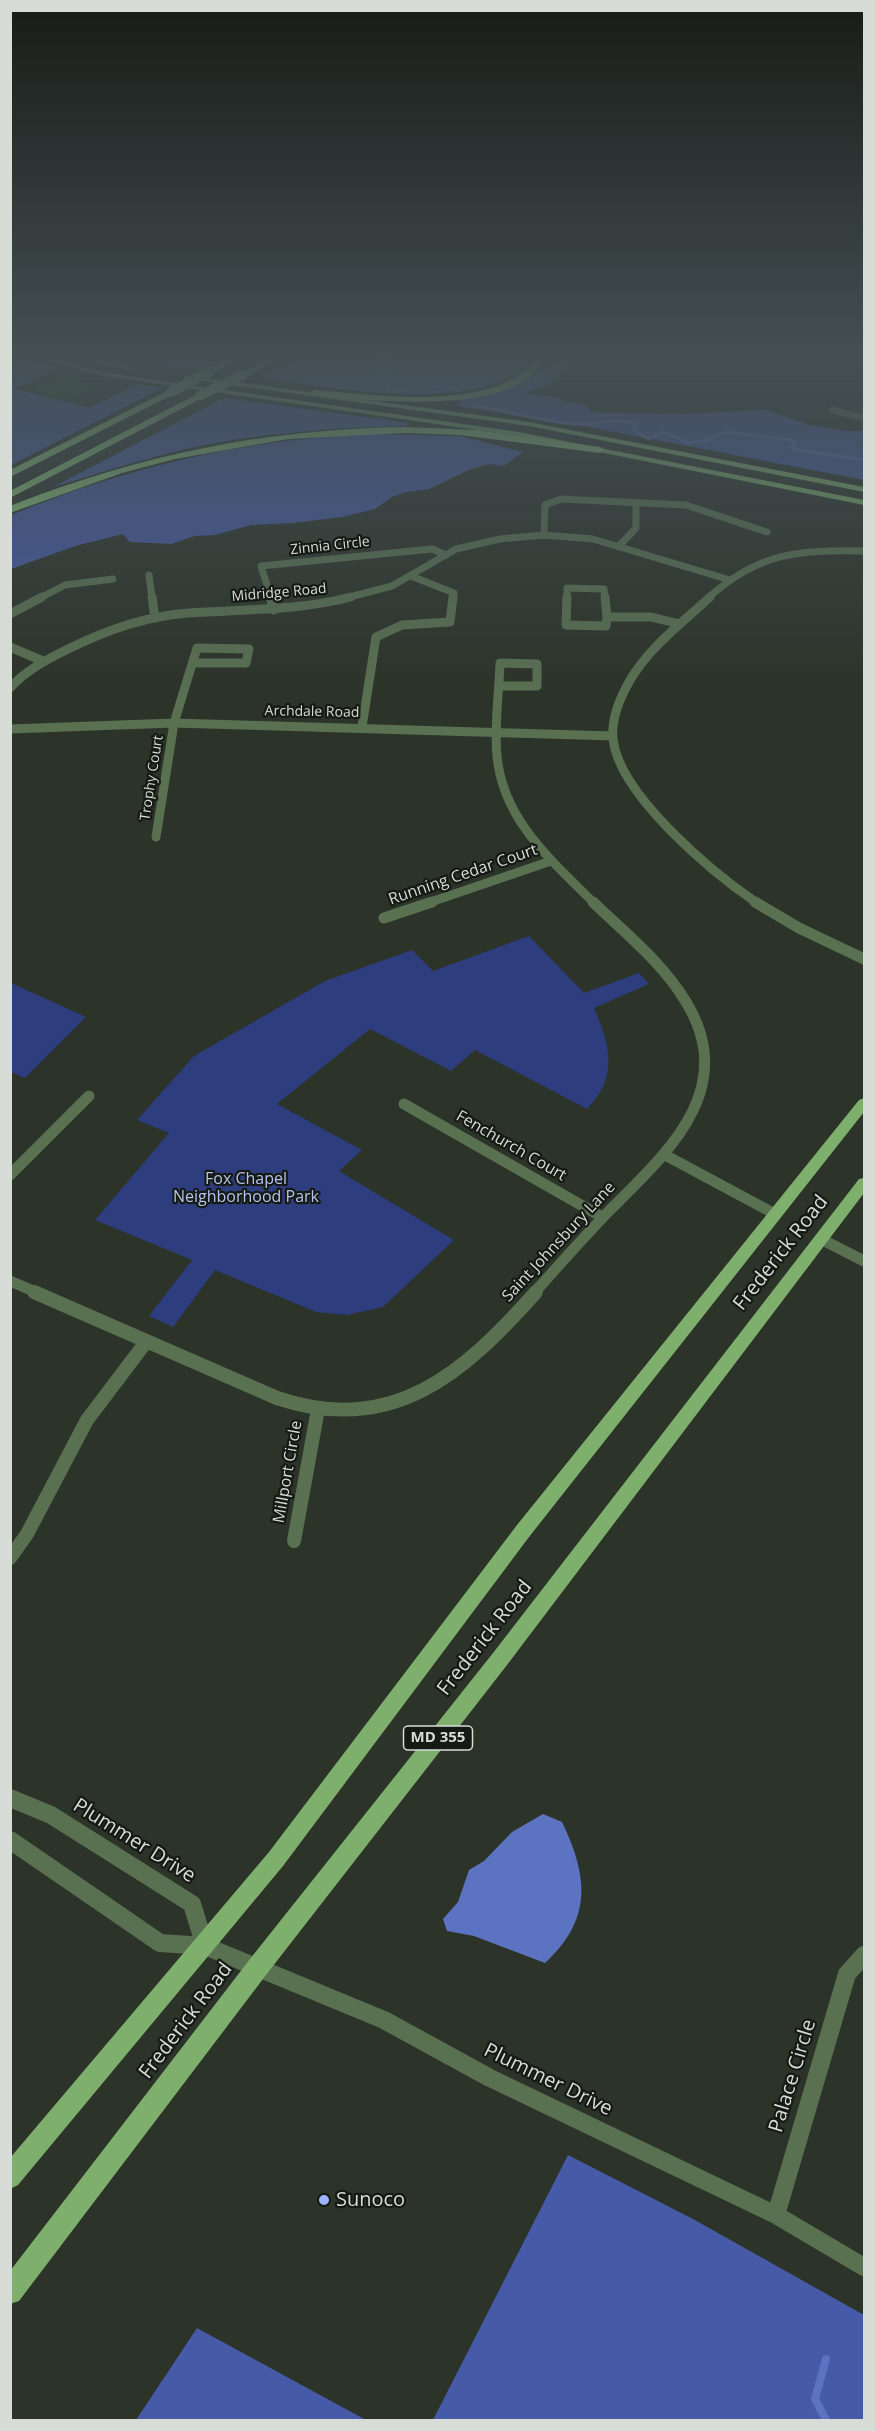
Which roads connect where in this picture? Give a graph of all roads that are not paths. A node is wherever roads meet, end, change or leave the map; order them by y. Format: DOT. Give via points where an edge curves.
graph roads {
  1 [pos="51,473"];
  2 [pos="117,473"];
  3 [pos="717,473"];
  4 [pos="780,473"];
  5 [pos="864,490"];
  6 [pos="10,495"];
  7 [pos="636,503"];
  8 [pos="864,503"];
  9 [pos="10,510"];
  10 [pos="767,532"];
  11 [pos="544,535"];
  12 [pos="619,546"];
  13 [pos="864,551"];
  14 [pos="446,555"];
  15 [pos="148,575"];
  16 [pos="411,576"];
  17 [pos="113,579"];
  18 [pos="730,580"];
  19 [pos="274,610"];
  20 [pos="10,614"];
  21 [pos="607,617"];
  22 [pos="155,618"];
  23 [pos="680,624"];
  24 [pos="10,647"];
  25 [pos="43,661"];
  26 [pos="193,663"];
  27 [pos="499,686"];
  28 [pos="10,688"];
  29 [pos="174,723"];
  30 [pos="362,727"];
  31 [pos="10,729"];
  32 [pos="497,732"];
  33 [pos="613,736"];
  34 [pos="156,837"];
  35 [pos="551,861"];
  36 [pos="384,918"];
  37 [pos="864,959"];
  38 [pos="89,1096"];
  39 [pos="864,1103"];
  40 [pos="404,1104"];
  41 [pos="665,1155"];
  42 [pos="10,1175"];
  43 [pos="864,1184"];
  44 [pos="775,1214"];
  45 [pos="602,1217"];
  46 [pos="821,1239"];
  47 [pos="864,1261"];
  48 [pos="10,1281"];
  49 [pos="146,1342"];
  50 [pos="318,1409"];
  51 [pos="294,1541"];
  52 [pos="10,1558"];
  53 [pos="10,1798"];
  54 [pos="10,1840"];
  55 [pos="205,1946"];
  56 [pos="864,1955"];
  57 [pos="258,1967"];
  58 [pos="10,2177"];
  59 [pos="776,2215"];
  60 [pos="864,2267"];
  61 [pos="10,2292"];
  1 -- 6 [label="highway, bridge"];
  2 -- 9 [label="highway"];
  3 -- 8 [label="main road"];
  4 -- 5 [label="main road"];
  7 -- 10 [label="street" via="697,507"];
  7 -- 11 [label="street" via="552,501 545,505"];
  7 -- 12 [label="street" via="636,533"];
  11 -- 12 [label="street, Midridge Road" via="592,539"];
  11 -- 14 [label="street, Midridge Road" via="479,542"];
  12 -- 18 [label="street, Midridge Road"];
  13 -- 18 [label="street" via="783,556 761,562"];
  14 -- 16 [label="street, Midridge Road"];
  14 -- 19 [label="street, Zinnia Circle" via="432,549 261,566"];
  15 -- 22 [label="street"];
  16 -- 19 [label="street, Midridge Road" via="365,595"];
  16 -- 30 [label="street" via="454,593 450,622 415,622 376,637"];
  17 -- 20 [label="street" via="65,585"];
  18 -- 23 [label="street"];
  19 -- 22 [label="street, Midridge Road"];
  21 -- 21 [label="street" via="606,626 566,625 567,588 604,589"];
  21 -- 23 [label="street" via="651,618"];
  22 -- 25 [label="street, Midridge Road" via="105,632"];
  23 -- 33 [label="street" via="632,673 620,697"];
  24 -- 25 [label="street"];
  25 -- 28 [label="street, Midridge Road"];
  26 -- 26 [label="street" via="246,663 249,649 197,648"];
  26 -- 29 [label="street, Trophy Court"];
  27 -- 27 [label="street, Saint Johnsbury Lane" via="500,663 537,664 537,686"];
  27 -- 32 [label="street, Saint Johnsbury Lane"];
  29 -- 30 [label="street, Archdale Road"];
  29 -- 31 [label="street, Archdale Road"];
  29 -- 34 [label="street, Trophy Court"];
  30 -- 32 [label="street, Archdale Road"];
  32 -- 33 [label="street, Archdale Road"];
  32 -- 35 [label="street, Saint Johnsbury Lane" via="498,762 509,803 519,824"];
  33 -- 37 [label="street" via="624,770 657,818 694,856 788,922"];
  35 -- 36 [label="street, Running Cedar Court"];
  35 -- 41 [label="street, Saint Johnsbury Lane" via="667,974 693,1013 704,1051 703,1088 680,1137"];
  38 -- 42 [label="street"];
  39 -- 44 [label="main road, Frederick Road / MD 355"];
  40 -- 45 [label="street, Fenchurch Court"];
  41 -- 44 [label="street"];
  41 -- 45 [label="street, Saint Johnsbury Lane"];
  43 -- 46 [label="main road, Frederick Road / MD 355"];
  44 -- 55 [label="main road, Frederick Road / MD 355" via="523,1531 276,1859"];
  45 -- 50 [label="street, Saint Johnsbury Lane" via="475,1356 441,1381 388,1402 351,1409"];
  46 -- 47 [label="street"];
  46 -- 57 [label="main road, Frederick Road / MD 355" via="494,1668"];
  48 -- 49 [label="street, Saint Johnsbury Lane"];
  49 -- 50 [label="street, Saint Johnsbury Lane" via="271,1396"];
  49 -- 52 [label="street" via="87,1420 27,1534"];
  50 -- 51 [label="street, Millport Circle"];
  53 -- 55 [label="street, Plummer Drive" via="51,1815 192,1904"];
  54 -- 55 [label="street, Plummer Drive" via="160,1943"];
  55 -- 57 [label="street, Plummer Drive"];
  55 -- 58 [label="main road, Frederick Road / MD 355"];
  56 -- 59 [label="street, Palace Circle" via="847,1974"];
  57 -- 59 [label="street, Plummer Drive" via="384,2020 490,2078"];
  57 -- 61 [label="main road, Frederick Road / MD 355"];
  59 -- 60 [label="street, Plummer Drive"];
}
